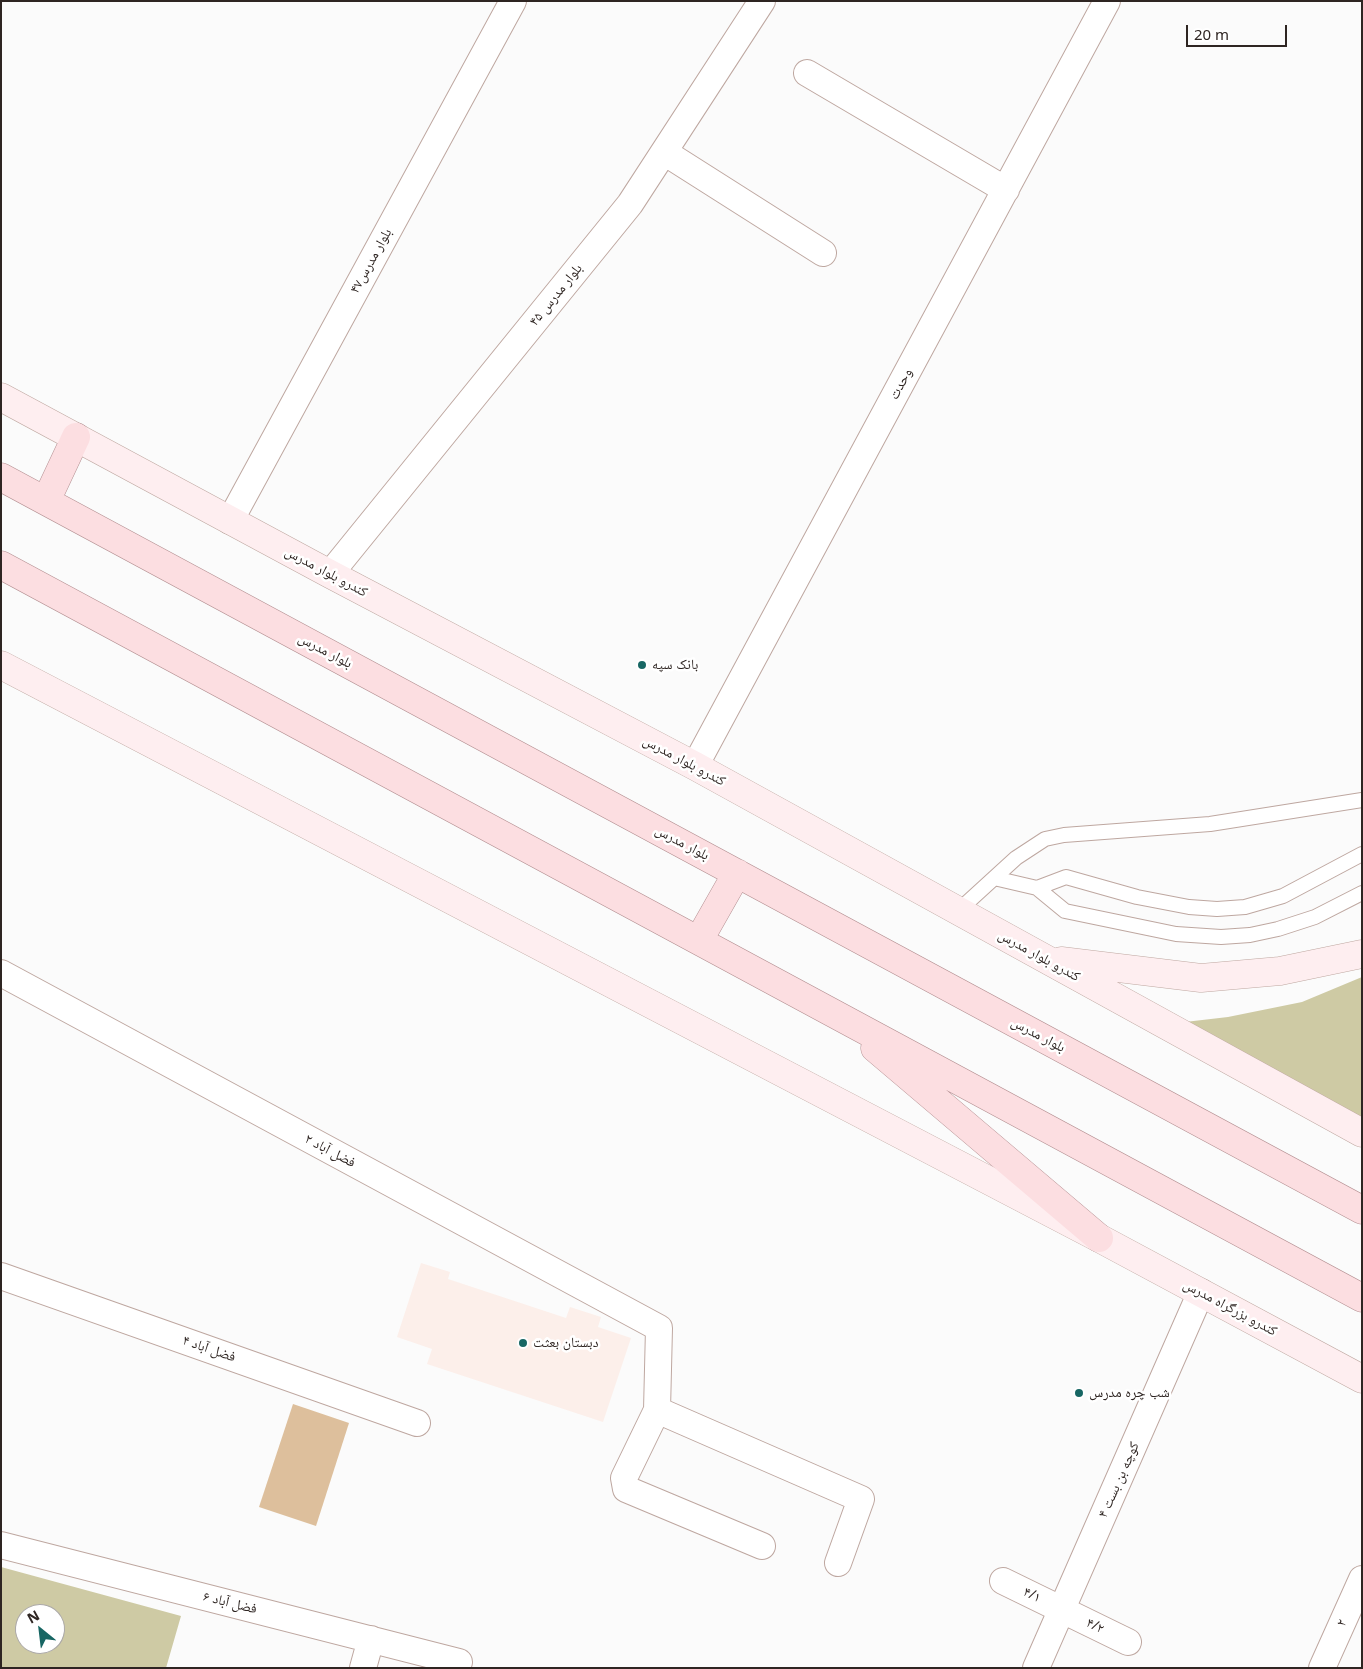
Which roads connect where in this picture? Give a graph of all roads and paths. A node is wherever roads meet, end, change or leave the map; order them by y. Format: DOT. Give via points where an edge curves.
graph roads {
  1 [pos="513,1"];
  2 [pos="762,1"];
  3 [pos="1107,1"];
  4 [pos="807,73"];
  5 [pos="664,152"];
  6 [pos="1006,190"];
  7 [pos="823,253"];
  8 [pos="1,397"];
  9 [pos="76,438"];
  10 [pos="1,477"];
  11 [pos="46,501"];
  12 [pos="230,521"];
  13 [pos="1,565"];
  14 [pos="330,574"];
  15 [pos="1,665"];
  16 [pos="695,766"];
  17 [pos="1362,800"];
  18 [pos="1362,854"];
  19 [pos="737,873"];
  20 [pos="994,878"];
  21 [pos="1037,888"];
  22 [pos="1362,893"];
  23 [pos="958,911"];
  24 [pos="699,940"];
  25 [pos="1362,954"];
  26 [pos="1046,960"];
  27 [pos="1,973"];
  28 [pos="834,1013"];
  29 [pos="1362,1133"];
  30 [pos="1362,1210"];
  31 [pos="1099,1238"];
  32 [pos="1,1276"];
  33 [pos="1201,1292"];
  34 [pos="1362,1298"];
  35 [pos="1362,1379"];
  36 [pos="657,1410"];
  37 [pos="417,1423"];
  38 [pos="1,1545"];
  39 [pos="762,1546"];
  40 [pos="838,1563"];
  41 [pos="1362,1579"];
  42 [pos="1003,1581"];
  43 [pos="1062,1610"];
  44 [pos="371,1639"];
  45 [pos="1128,1642"];
  46 [pos="459,1662"];
  47 [pos="363,1668"];
  48 [pos="1036,1668"];
  49 [pos="1322,1668"];
  1 -- 12 [label="street, بلوار مدرس۴۷"];
  2 -- 5 [label="street, ۴۵ بلوار مدرس"];
  3 -- 6 [label="street, وحدت"];
  4 -- 6 [label="street"];
  5 -- 7 [label="street"];
  5 -- 14 [label="street, ۴۵ بلوار مدرس" via="630,204"];
  6 -- 16 [label="street, وحدت"];
  8 -- 9 [label="main road, کندرو بلوار مدرس"];
  9 -- 11 [label="main road"];
  9 -- 12 [label="main road, کندرو بلوار مدرس"];
  10 -- 11 [label="main road, بلوار مدرس"];
  11 -- 19 [label="main road, بلوار مدرس"];
  12 -- 14 [label="main road, کندرو بلوار مدرس"];
  13 -- 24 [label="main road"];
  14 -- 16 [label="main road, کندرو بلوار مدرس"];
  15 -- 31 [label="main road"];
  16 -- 23 [label="main road, کندرو بلوار مدرس"];
  17 -- 20 [label="lane" via="1210,824 1045,839 1016,858"];
  18 -- 21 [label="lane" via="1283,896 1245,907 1189,907 1137,897 1066,877"];
  19 -- 24 [label="main road"];
  19 -- 30 [label="main road, بلوار مدرس"];
  20 -- 21 [label="lane"];
  20 -- 23 [label="lane"];
  21 -- 22 [label="lane" via="1065,912 1176,934 1221,937 1278,929 1315,917"];
  23 -- 26 [label="main road, کندرو بلوار مدرس"];
  24 -- 28 [label="main road"];
  25 -- 26 [label="main road" via="1280,971 1201,978"];
  26 -- 29 [label="main road, کندرو بلوار مدرس"];
  27 -- 36 [label="street, فضل آباد ۲" via="659,1328"];
  28 -- 31 [label="main road"];
  28 -- 34 [label="main road"];
  31 -- 33 [label="main road, کندرو بزرگراه مدرس"];
  32 -- 37 [label="street, فضل آباد ۴"];
  33 -- 35 [label="main road, کندرو بزرگراه مدرس"];
  33 -- 43 [label="street, کوچه بن بست ۴"];
  36 -- 39 [label="street" via="624,1478 626,1489"];
  36 -- 40 [label="street" via="862,1499"];
  38 -- 44 [label="street, فضل آباد ۶"];
  41 -- 49 [label="street, ۲"];
  42 -- 43 [label="street, ۴/۱"];
  43 -- 45 [label="street, ۴/۲"];
  43 -- 48 [label="street, کوچه بن بست ۴"];
  44 -- 46 [label="street, فضل آباد ۶"];
  44 -- 47 [label="street"];
}
